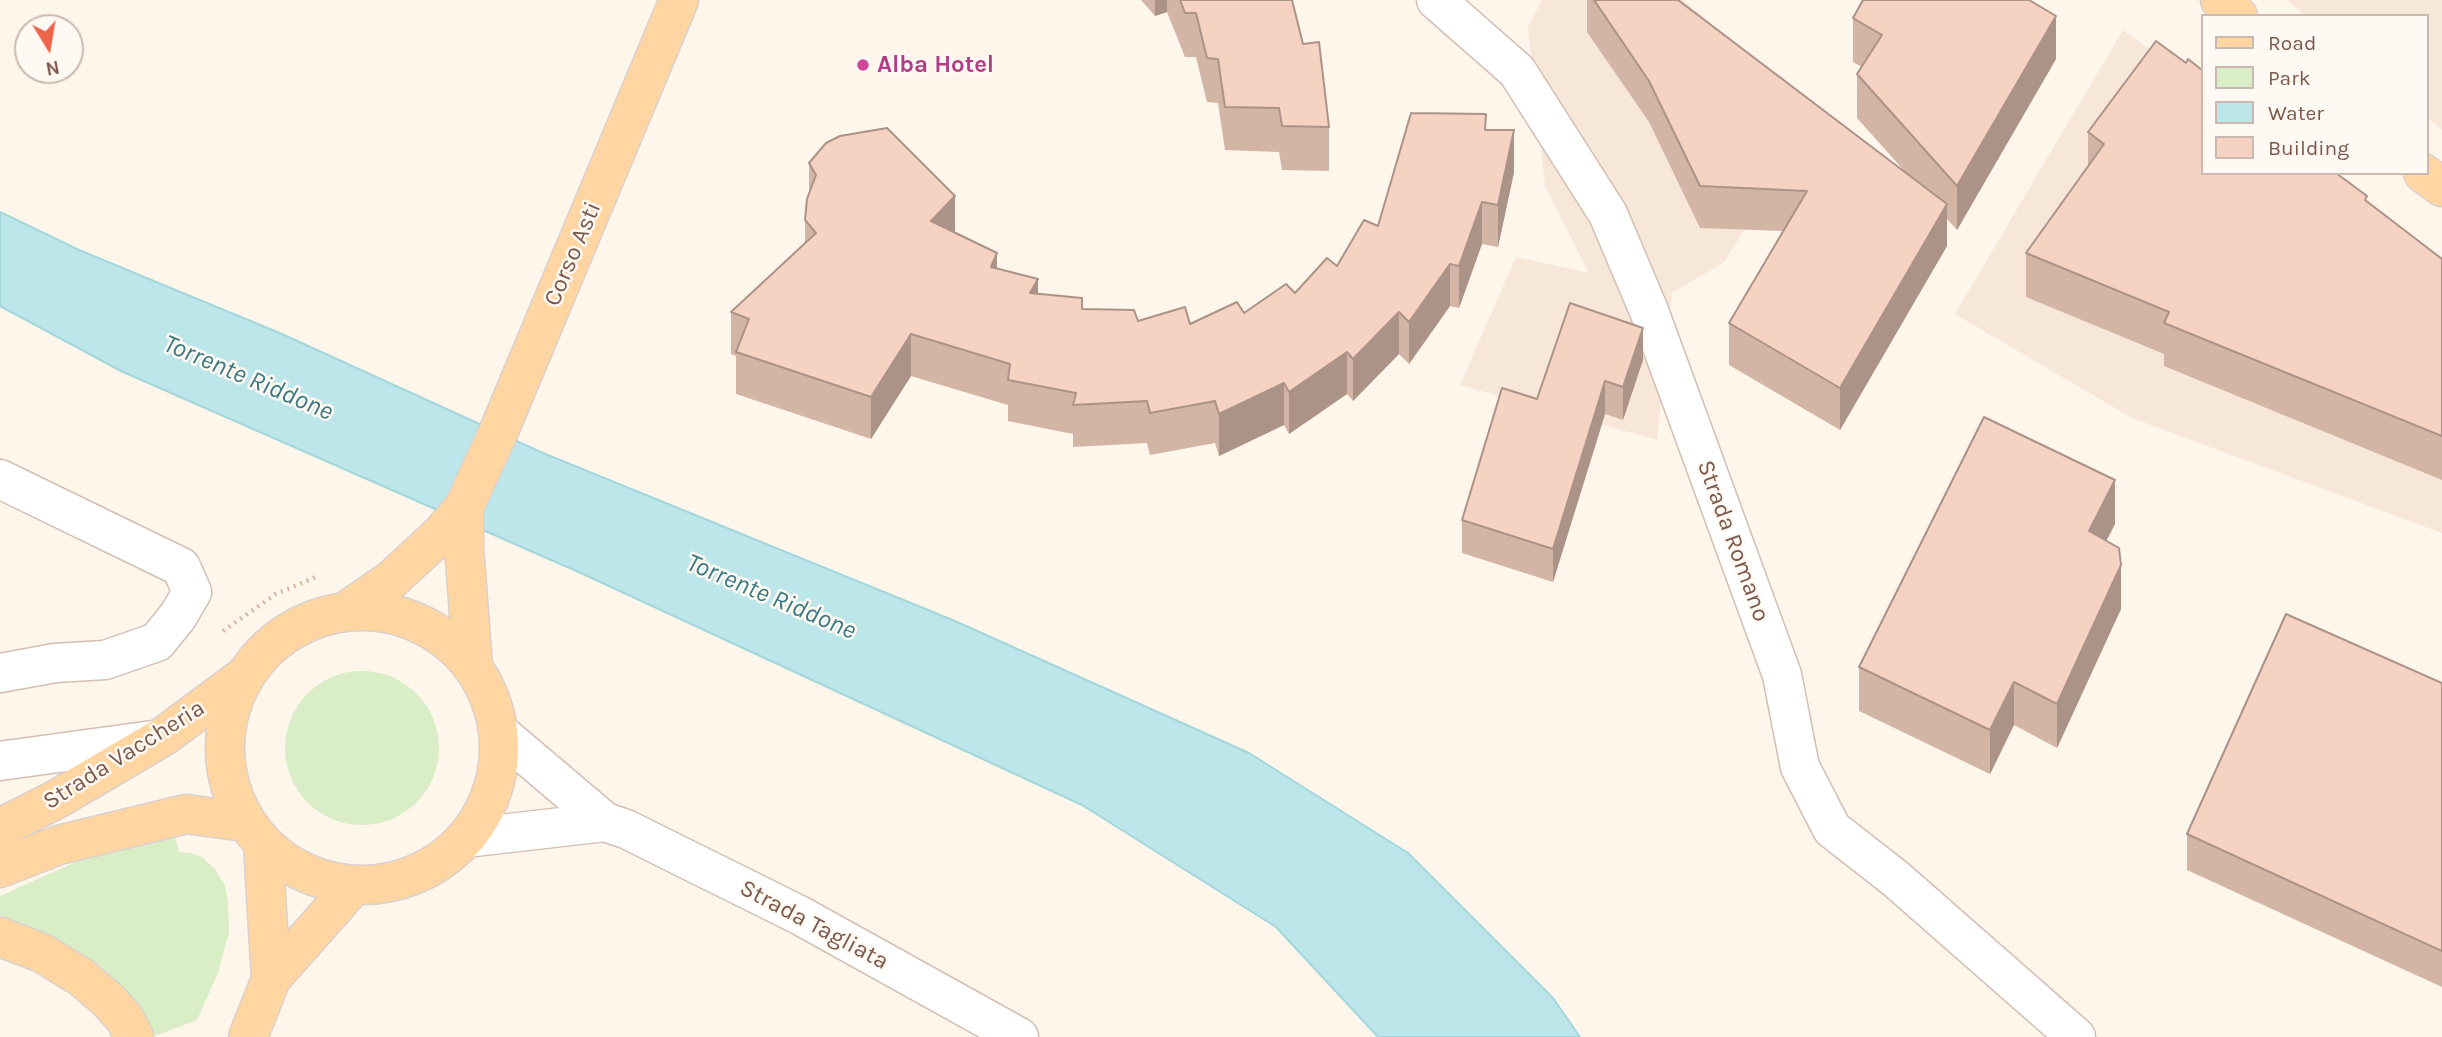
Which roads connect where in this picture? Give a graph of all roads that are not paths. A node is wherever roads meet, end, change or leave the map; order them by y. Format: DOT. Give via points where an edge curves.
graph roads {
  1 [pos="679,0"];
  2 [pos="1436,0"];
  3 [pos="2220,0"];
  4 [pos="2236,14"];
  5 [pos="2426,175"];
  6 [pos="2442,187"];
  7 [pos="0,480"];
  8 [pos="459,521"];
  9 [pos="346,611"];
  10 [pos="473,666"];
  11 [pos="0,673"];
  12 [pos="244,676"];
  13 [pos="500,733"];
  14 [pos="153,740"];
  15 [pos="0,761"];
  16 [pos="605,822"];
  17 [pos="0,828"];
  18 [pos="254,833"];
  19 [pos="466,838"];
  20 [pos="0,869"];
  21 [pos="354,886"];
  22 [pos="0,937"];
  23 [pos="271,979"];
  24 [pos="134,1037"];
  25 [pos="248,1037"];
  26 [pos="1019,1037"];
  27 [pos="2076,1037"];
  1 -- 8 [label="main road, Corso Asti"];
  2 -- 27 [label="street, Strada Romano" via="1517,71 1608,214 1649,311 1782,675 1800,768 1832,829"];
  3 -- 4 [label="main road"];
  5 -- 6 [label="main road"];
  7 -- 11 [label="street" via="181,567 192,592 157,642 105,660"];
  8 -- 9 [label="main road" via="390,581"];
  8 -- 10 [label="main road"];
  9 -- 10 [label="main road" via="382,611 416,621 448,640"];
  9 -- 12 [label="main road" via="306,622 271,644"];
  10 -- 13 [label="main road" via="491,697"];
  12 -- 14 [label="main road, Strada Vaccheria"];
  12 -- 18 [label="main road" via="228,712 223,749 229,787"];
  13 -- 16 [label="street, Strada Tagliata"];
  13 -- 19 [label="main road" via="498,771 487,807"];
  14 -- 15 [label="street"];
  14 -- 17 [label="main road, Strada Vaccheria" via="58,799"];
  16 -- 19 [label="street, Strada Tagliata"];
  16 -- 26 [label="street, Strada Tagliata" via="800,916"];
  18 -- 20 [label="main road, Strada Vaccheria" via="186,814 58,845"];
  18 -- 21 [label="main road" via="289,866 320,880"];
  18 -- 23 [label="main road"];
  19 -- 21 [label="main road" via="435,865 396,881"];
  21 -- 23 [label="main road"];
  22 -- 24 [label="main road" via="42,953 81,977 117,1009"];
  23 -- 25 [label="main road"];
}
